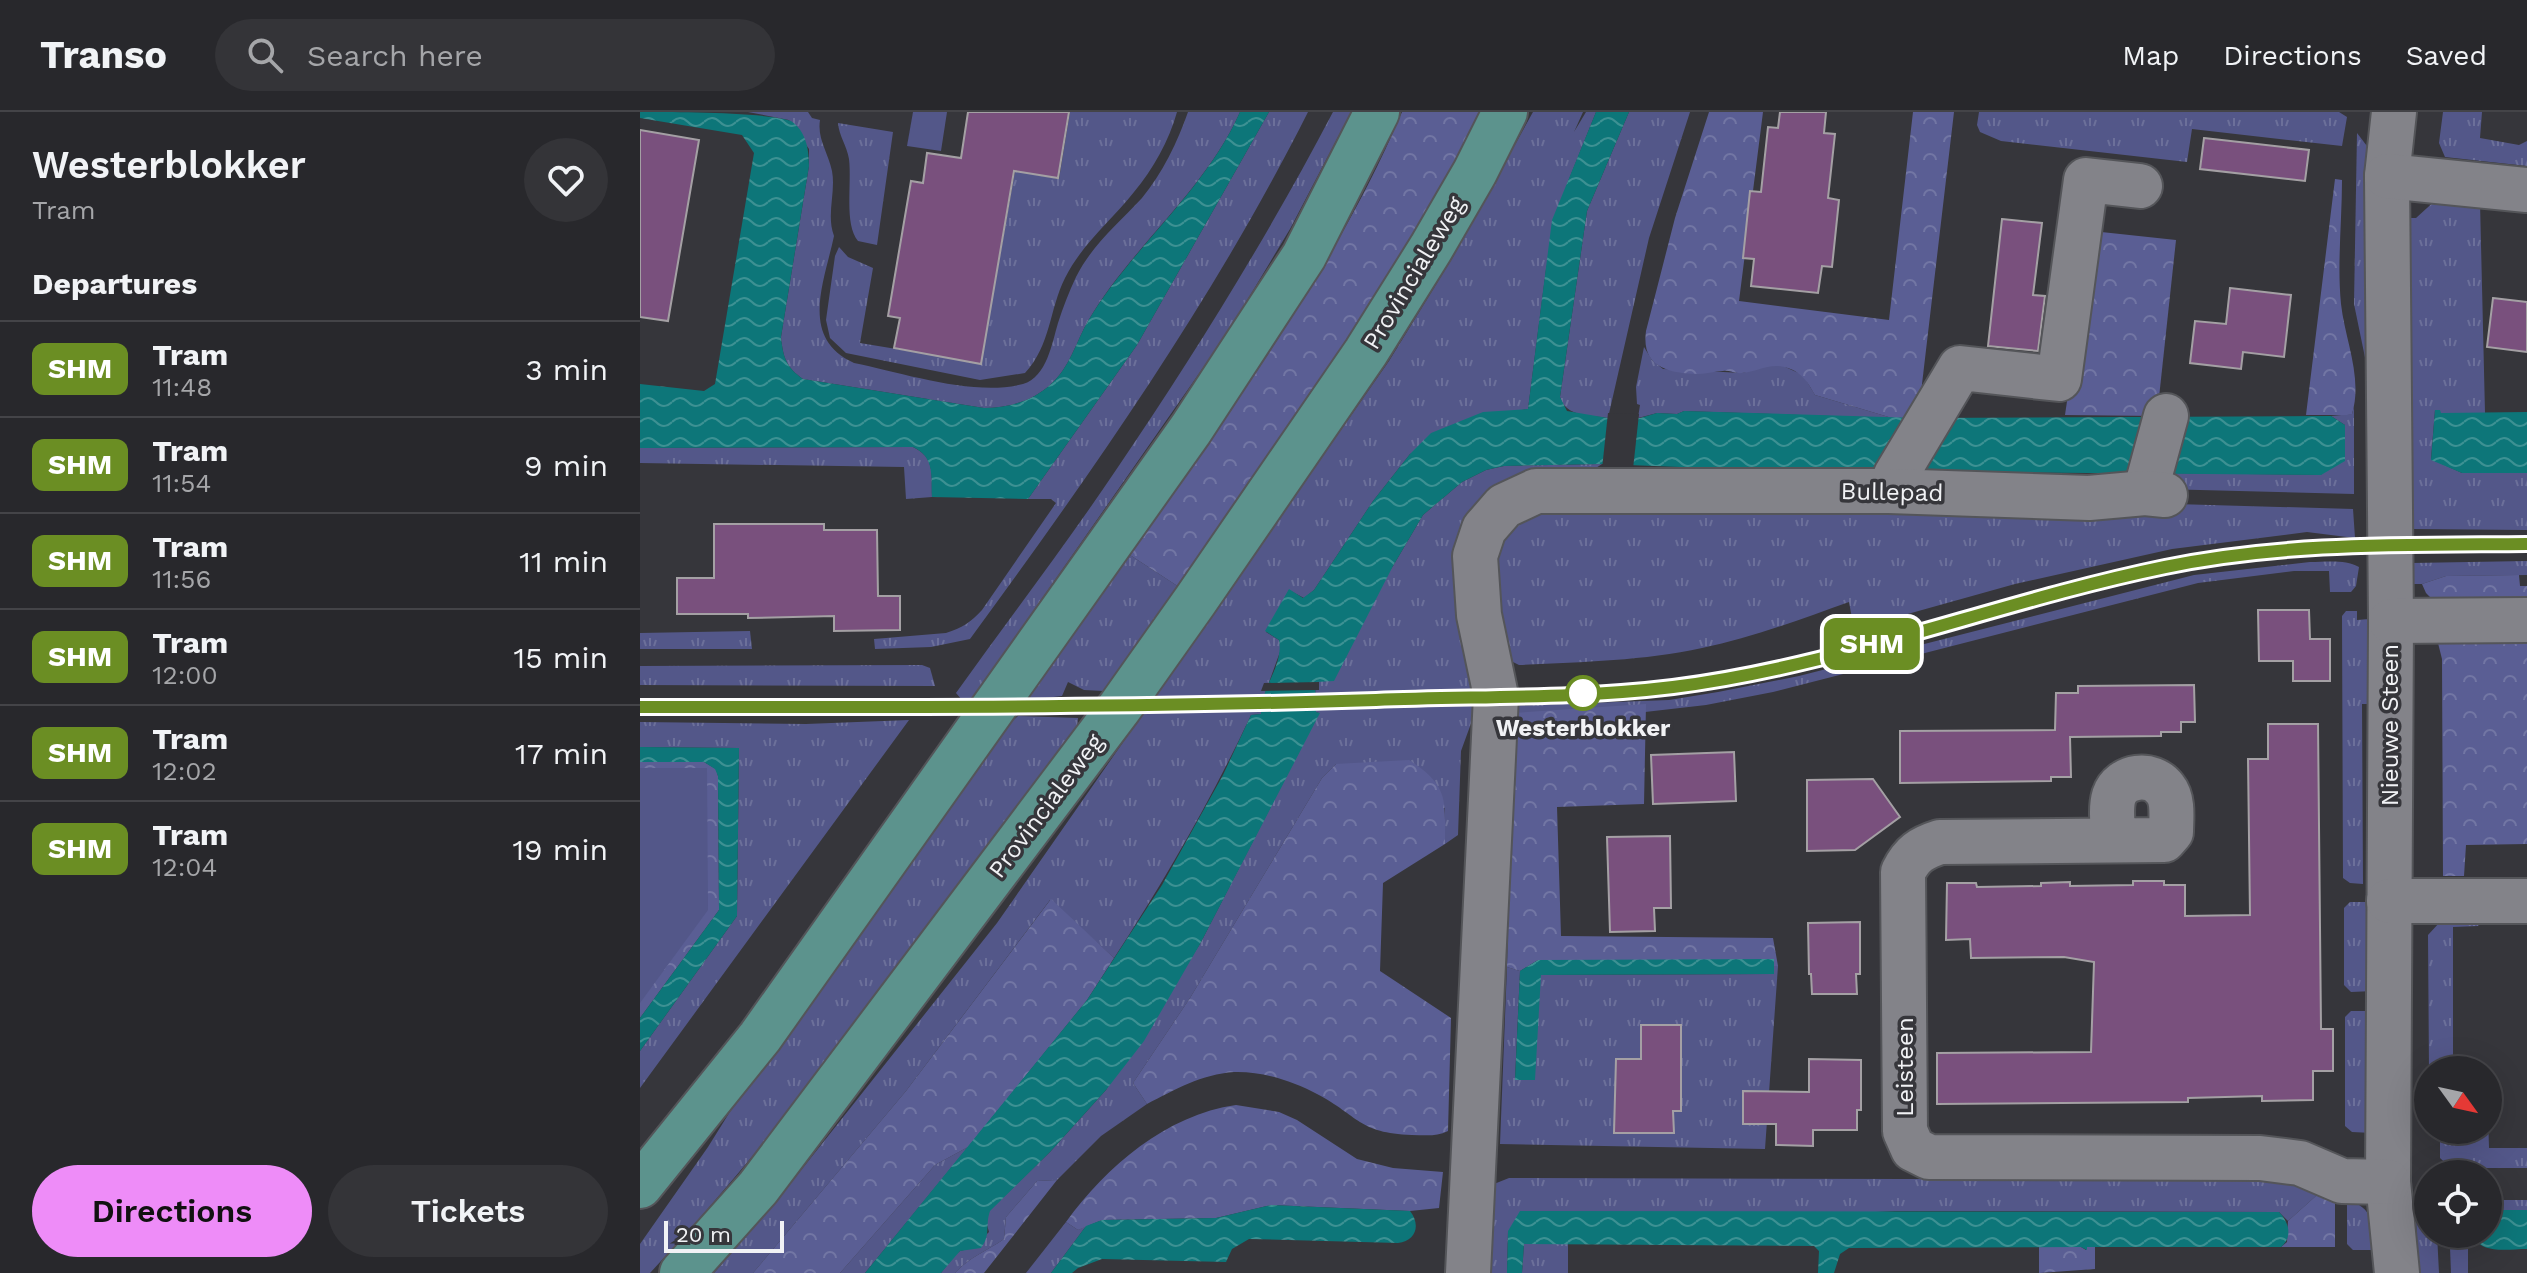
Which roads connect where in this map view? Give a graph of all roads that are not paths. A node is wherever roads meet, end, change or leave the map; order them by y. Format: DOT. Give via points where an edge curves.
graph roads {
  1 [pos="1377,112"];
  2 [pos="1505,112"];
  3 [pos="2394,112"];
  4 [pos="2387,176"];
  5 [pos="2140,186"];
  6 [pos="2527,190"];
  7 [pos="2166,416"];
  8 [pos="1893,483"];
  9 [pos="2527,620"];
  10 [pos="2391,621"];
  11 [pos="2114,840"];
  12 [pos="2389,901"];
  13 [pos="2527,901"];
  14 [pos="2388,1182"];
  15 [pos="640,1186"];
  16 [pos="682,1273"];
  17 [pos="1468,1273"];
  18 [pos="2397,1273"];
  1 -- 15 [label="main road" via="1304,256 1191,429 760,1037"];
  2 -- 16 [label="main road, Provincialeweg" via="1475,172 1374,339 1195,601 758,1188"];
  3 -- 4 [label="street, Nieuwe Steen"];
  4 -- 6 [label="street"];
  4 -- 10 [label="street, Nieuwe Steen"];
  5 -- 8 [label="street" via="2086,180 2059,379 1960,368"];
  7 -- 8 [label="street, Bullepad" via="2153,490 2089,498"];
  8 -- 17 [label="street, Bullepad" via="1536,491 1504,506 1484,529 1475,556 1479,615 1496,696"];
  9 -- 10 [label="street"];
  10 -- 12 [label="street, Nieuwe Steen"];
  11 -- 11 [label="street, Leisteen" via="2164,840 2171,832 2165,789 2151,779 2122,782 2114,796"];
  11 -- 14 [label="street, Leisteen" via="1940,842 1910,858 1903,872 1905,1131 1913,1149 1929,1157 2260,1158 2300,1163 2342,1181"];
  12 -- 13 [label="street"];
  12 -- 14 [label="street, Nieuwe Steen"];
  14 -- 18 [label="street, Nieuwe Steen"];
}
